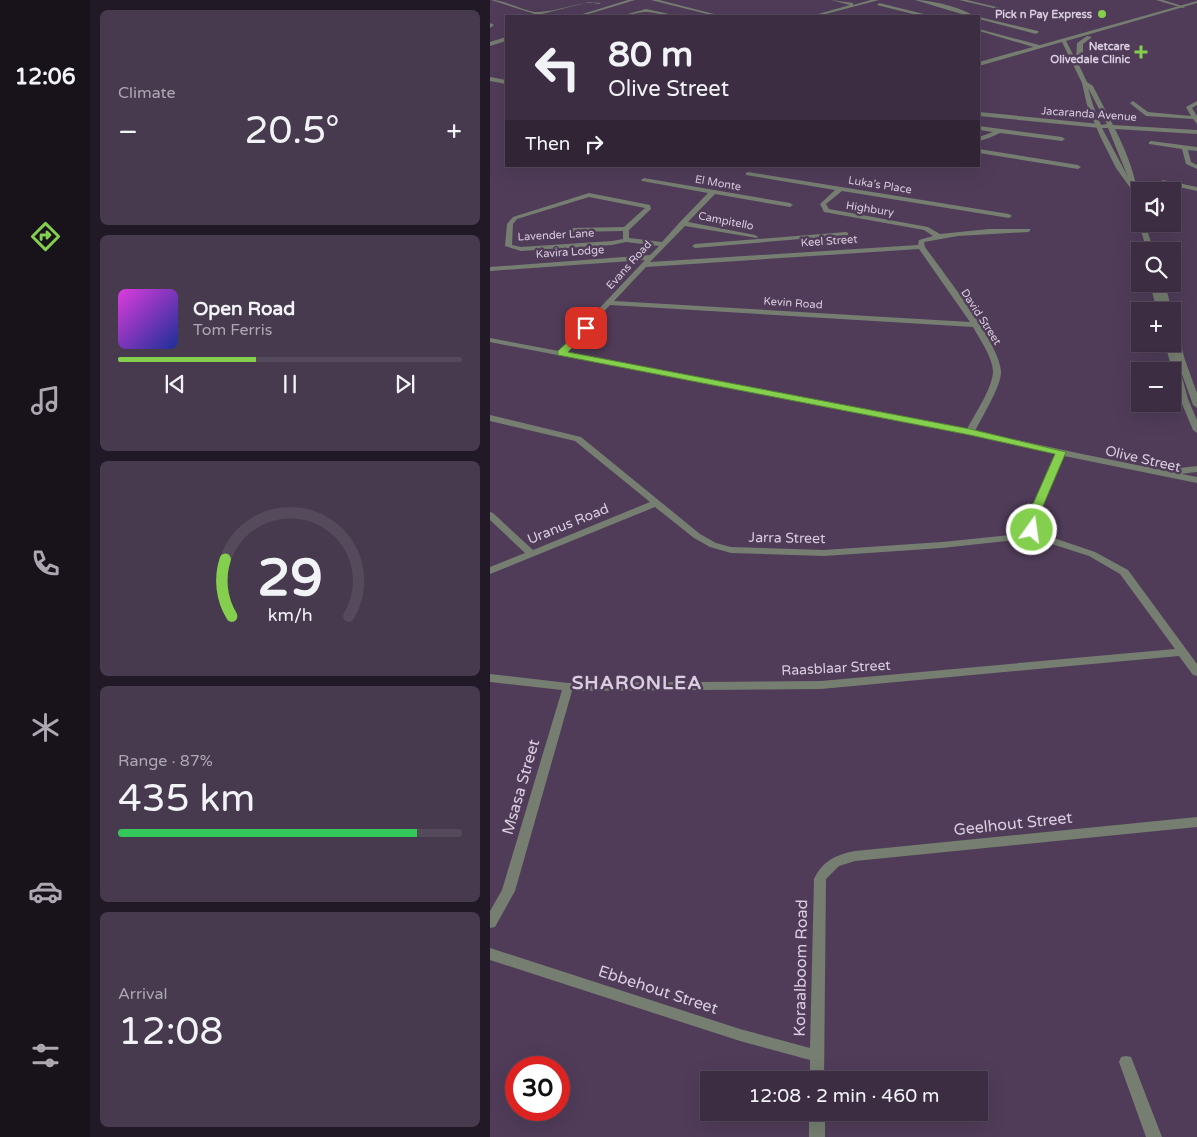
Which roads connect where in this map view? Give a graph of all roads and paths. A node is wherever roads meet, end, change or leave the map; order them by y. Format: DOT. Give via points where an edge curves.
graph roads {
  1 [pos="493,0"];
  2 [pos="633,0"];
  3 [pos="653,0"];
  4 [pos="833,0"];
  5 [pos="849,0"];
  6 [pos="864,0"];
  7 [pos="917,0"];
  8 [pos="960,0"];
  9 [pos="979,0"];
  10 [pos="1158,0"];
  11 [pos="587,1"];
  12 [pos="878,2"];
  13 [pos="970,2"];
  14 [pos="1197,2"];
  15 [pos="599,3"];
  16 [pos="855,5"];
  17 [pos="680,6"];
  18 [pos="984,6"];
  19 [pos="568,7"];
  20 [pos="1183,7"];
  21 [pos="964,12"];
  22 [pos="588,13"];
  23 [pos="658,13"];
  24 [pos="1019,13"];
  25 [pos="581,15"];
  26 [pos="625,15"];
  27 [pos="667,15"];
  28 [pos="716,15"];
  29 [pos="817,15"];
  30 [pos="923,15"];
  31 [pos="970,15"];
  32 [pos="980,18"];
  33 [pos="980,30"];
  34 [pos="1101,31"];
  35 [pos="1036,32"];
  36 [pos="505,38"];
  37 [pos="1064,41"];
  38 [pos="490,43"];
  39 [pos="1040,46"];
  40 [pos="1072,54"];
  41 [pos="980,64"];
  42 [pos="1077,64"];
  43 [pos="490,79"];
  44 [pos="505,82"];
  45 [pos="1086,83"];
  46 [pos="1133,103"];
  47 [pos="1197,103"];
  48 [pos="1101,108"];
  49 [pos="980,114"];
  50 [pos="1021,119"];
  51 [pos="1196,119"];
  52 [pos="1100,126"];
  53 [pos="1109,126"];
  54 [pos="980,128"];
  55 [pos="1138,128"];
  56 [pos="1155,129"];
  57 [pos="998,131"];
  58 [pos="1008,132"];
  59 [pos="1197,132"];
  60 [pos="980,139"];
  61 [pos="1062,139"];
  62 [pos="1116,141"];
  63 [pos="1150,143"];
  64 [pos="1185,148"];
  65 [pos="1197,149"];
  66 [pos="980,151"];
  67 [pos="1078,166"];
  68 [pos="1197,167"];
  69 [pos="748,174"];
  70 [pos="644,180"];
  71 [pos="1133,182"];
  72 [pos="1131,186"];
  73 [pos="1181,186"];
  74 [pos="840,189"];
  75 [pos="1197,190"];
  76 [pos="713,192"];
  77 [pos="790,205"];
  78 [pos="1009,216"];
  79 [pos="682,223"];
  80 [pos="626,229"];
  81 [pos="573,230"];
  82 [pos="1028,230"];
  83 [pos="846,234"];
  84 [pos="939,237"];
  85 [pos="767,239"];
  86 [pos="626,240"];
  87 [pos="663,244"];
  88 [pos="695,246"];
  89 [pos="921,247"];
  90 [pos="651,257"];
  91 [pos="644,265"];
  92 [pos="490,269"];
  93 [pos="610,303"];
  94 [pos="974,325"];
  95 [pos="490,340"];
  96 [pos="1171,352"];
  97 [pos="1179,352"];
  98 [pos="561,353"];
  99 [pos="1196,401"];
  100 [pos="490,418"];
  101 [pos="1197,430"];
  102 [pos="970,432"];
  103 [pos="1060,452"];
  104 [pos="1082,457"];
  105 [pos="1197,469"];
  106 [pos="1163,474"];
  107 [pos="1197,480"];
  108 [pos="1197,486"];
  109 [pos="656,503"];
  110 [pos="490,515"];
  111 [pos="1034,535"];
  112 [pos="530,554"];
  113 [pos="490,571"];
  114 [pos="1182,652"];
  115 [pos="1197,672"];
  116 [pos="490,678"];
  117 [pos="568,687"];
  118 [pos="1197,822"];
  119 [pos="833,862"];
  120 [pos="490,923"];
  121 [pos="490,954"];
  122 [pos="817,1056"];
  123 [pos="1126,1062"];
  124 [pos="817,1071"];
  125 [pos="817,1121"];
  126 [pos="817,1137"];
  127 [pos="1154,1137"];
  1 -- 19 [label="street" via="538,14"];
  2 -- 22 [label="street"];
  3 -- 17 [label="street"];
  4 -- 16 [label="street"];
  5 -- 6 [label="street"];
  7 -- 21 [label="street"];
  8 -- 13 [label="street"];
  9 -- 13 [label="street"];
  10 -- 20 [label="street"];
  11 -- 15 [label="street"];
  11 -- 19 [label="street"];
  12 -- 16 [label="street"];
  12 -- 30 [label="street"];
  13 -- 18 [label="street"];
  14 -- 20 [label="street"];
  16 -- 29 [label="street"];
  17 -- 23 [label="street"];
  17 -- 28 [label="street"];
  18 -- 21 [label="street"];
  18 -- 24 [label="street"];
  19 -- 22 [label="street"];
  20 -- 34 [label="street"];
  21 -- 31 [label="street"];
  22 -- 25 [label="street"];
  23 -- 26 [label="street" via="639,10"];
  23 -- 27 [label="street"];
  32 -- 35 [label="street"];
  33 -- 39 [label="street"];
  34 -- 37 [label="street"];
  34 -- 42 [label="street" via="1080,43"];
  36 -- 38 [label="street"];
  37 -- 39 [label="street"];
  37 -- 40 [label="street"];
  39 -- 40 [label="street" via="1060,48"];
  39 -- 41 [label="street"];
  40 -- 42 [label="street"];
  42 -- 45 [label="street"];
  43 -- 44 [label="street"];
  45 -- 48 [label="street"];
  45 -- 52 [label="street" via="1088,103"];
  46 -- 51 [label="street" via="1146,114"];
  47 -- 51 [label="street" via="1189,107"];
  48 -- 53 [label="street"];
  48 -- 56 [label="street" via="1118,123"];
  49 -- 50 [label="street, Jacaranda Avenue"];
  50 -- 52 [label="street, Jacaranda Avenue"];
  50 -- 58 [label="street"];
  52 -- 53 [label="street, Jacaranda Avenue"];
  52 -- 72 [label="street" via="1119,170"];
  53 -- 55 [label="street, Jacaranda Avenue"];
  53 -- 62 [label="street"];
  54 -- 57 [label="street"];
  55 -- 56 [label="street, Jacaranda Avenue"];
  55 -- 62 [label="street" via="1118,132"];
  56 -- 59 [label="street, Jacaranda Avenue"];
  57 -- 58 [label="street"];
  57 -- 60 [label="street"];
  58 -- 61 [label="street"];
  62 -- 71 [label="street"];
  63 -- 64 [label="street"];
  64 -- 65 [label="street"];
  64 -- 68 [label="street" via="1188,162"];
  66 -- 67 [label="street"];
  69 -- 74 [label="street, Luka's Place"];
  70 -- 76 [label="street, El Monte"];
  73 -- 75 [label="street"];
  74 -- 78 [label="street, Luka's Place"];
  74 -- 84 [label="street, Highbury" via="823,204 826,211 926,228"];
  76 -- 77 [label="street, El Monte"];
  76 -- 79 [label="street, Evans Road"];
  79 -- 85 [label="street, Campitello"];
  79 -- 87 [label="street, Evans Road"];
  80 -- 81 [label="street, Lavender Lane"];
  80 -- 86 [label="street"];
  80 -- 86 [label="street, Lavender Lane" via="646,213 648,206 598,195 585,196 515,218 510,224 508,246 521,249"];
  82 -- 84 [label="street, Keel Street"];
  83 -- 85 [label="street, Campitello"];
  84 -- 89 [label="street, Keel Street" via="921,242"];
  85 -- 88 [label="street, Campitello"];
  86 -- 87 [label="street, Lavender Lane"];
  87 -- 90 [label="street, Evans Road"];
  89 -- 91 [label="street, Keel Street"];
  89 -- 94 [label="street, David Street"];
  90 -- 91 [label="street, Evans Road"];
  90 -- 92 [label="street, Kavira Lodge"];
  91 -- 93 [label="street, Evans Road"];
  93 -- 94 [label="street, Kevin Road"];
  93 -- 98 [label="street, Evans Road"];
  94 -- 102 [label="street, David Street" via="992,353 997,370"];
  95 -- 98 [label="street, Olive Street"];
  96 -- 101 [label="street" via="1184,399"];
  97 -- 99 [label="street"];
  98 -- 102 [label="street, Olive Street"];
  100 -- 109 [label="street, Jarra Street" via="578,438"];
  102 -- 103 [label="street, Olive Street"];
  103 -- 104 [label="street, Olive Street"];
  103 -- 111 [label="street" via="1032,520"];
  104 -- 106 [label="street, Olive Street"];
  104 -- 108 [label="street, Olive Street"];
  105 -- 106 [label="street"];
  106 -- 107 [label="street, Olive Street"];
  109 -- 111 [label="street, Jarra Street" via="704,541 748,551 824,553"];
  109 -- 112 [label="street, Uranus Road"];
  110 -- 112 [label="street"];
  111 -- 114 [label="street" via="1092,554 1116,566"];
  112 -- 113 [label="street, Uranus Road"];
  114 -- 115 [label="street"];
  114 -- 117 [label="street, Raasblaar Street" via="821,685"];
  116 -- 117 [label="street, Raasblaar Street"];
  117 -- 120 [label="street, Msasa Street" via="508,891"];
  118 -- 119 [label="street, Geelhout Street" via="855,856"];
  119 -- 122 [label="street, Koraalboom Road" via="820,879"];
  121 -- 122 [label="street, Ebbehout Street" via="740,1035"];
  122 -- 124 [label="street, Koraalboom Road"];
  123 -- 127 [label="street"];
  125 -- 126 [label="street"];
}
